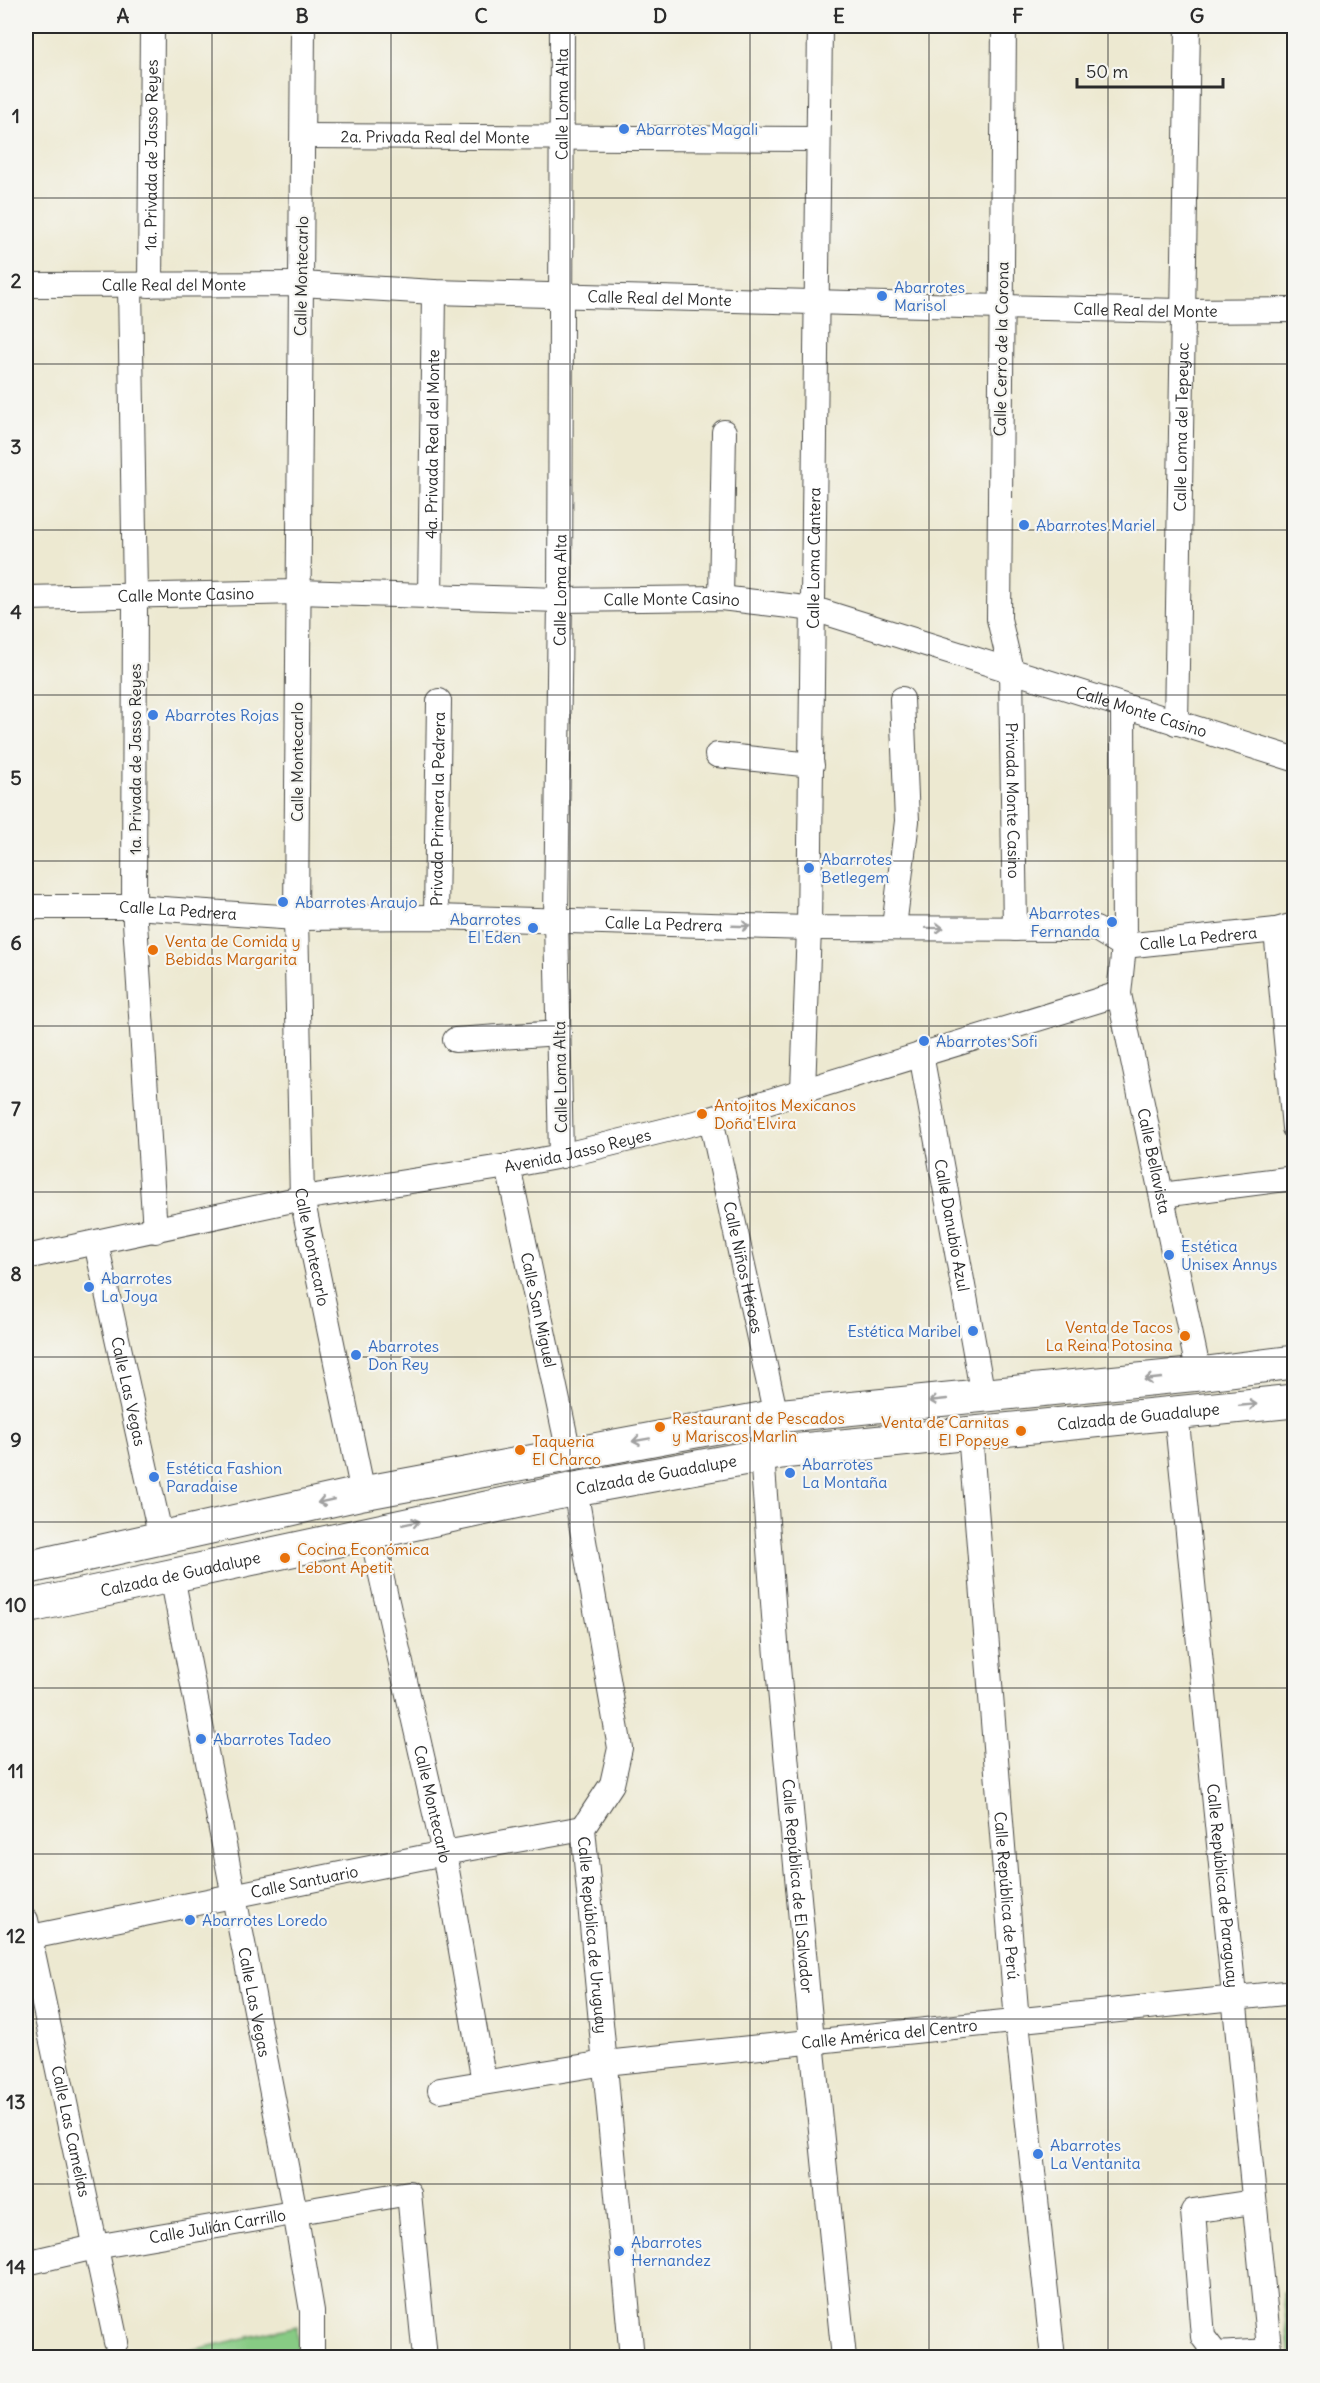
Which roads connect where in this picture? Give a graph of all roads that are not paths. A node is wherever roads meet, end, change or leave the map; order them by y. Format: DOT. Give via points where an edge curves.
graph roads {
  1 [pos="152,26"];
  2 [pos="303,26"];
  3 [pos="562,26"];
  4 [pos="820,26"];
  5 [pos="1004,26"];
  6 [pos="1188,26"];
  7 [pos="303,136"];
  8 [pos="561,139"];
  9 [pos="818,139"];
  10 [pos="301,284"];
  11 [pos="26,285"];
  12 [pos="140,285"];
  13 [pos="434,292"];
  14 [pos="561,294"];
  15 [pos="818,302"];
  16 [pos="1002,307"];
  17 [pos="1182,310"];
  18 [pos="1294,310"];
  19 [pos="724,432"];
  20 [pos="298,592"];
  21 [pos="135,595"];
  22 [pos="430,597"];
  23 [pos="26,598"];
  24 [pos="721,598"];
  25 [pos="560,600"];
  26 [pos="814,609"];
  27 [pos="1011,670"];
  28 [pos="902,699"];
  29 [pos="439,701"];
  30 [pos="1123,706"];
  31 [pos="1176,723"];
  32 [pos="717,755"];
  33 [pos="1294,759"];
  34 [pos="812,765"];
  35 [pos="26,907"];
  36 [pos="134,907"];
  37 [pos="436,917"];
  38 [pos="296,918"];
  39 [pos="556,920"];
  40 [pos="894,927"];
  41 [pos="809,928"];
  42 [pos="1285,928"];
  43 [pos="1015,929"];
  44 [pos="1124,946"];
  45 [pos="1119,994"];
  46 [pos="559,1033"];
  47 [pos="454,1040"];
  48 [pos="921,1054"];
  49 [pos="803,1090"];
  50 [pos="711,1119"];
  51 [pos="1294,1128"];
  52 [pos="561,1156"];
  53 [pos="508,1166"];
  54 [pos="1294,1178"];
  55 [pos="1162,1195"];
  56 [pos="302,1198"];
  57 [pos="155,1231"];
  58 [pos="96,1243"];
  59 [pos="26,1257"];
  60 [pos="1294,1362"];
  61 [pos="1199,1374"];
  62 [pos="983,1396"];
  63 [pos="1294,1401"];
  64 [pos="1176,1412"];
  65 [pos="776,1416"];
  66 [pos="970,1433"];
  67 [pos="569,1453"];
  68 [pos="762,1455"];
  69 [pos="575,1489"];
  70 [pos="363,1493"];
  71 [pos="371,1531"];
  72 [pos="161,1538"];
  73 [pos="26,1568"];
  74 [pos="172,1576"];
  75 [pos="26,1607"];
  76 [pos="583,1828"];
  77 [pos="444,1853"];
  78 [pos="234,1895"];
  79 [pos="27,1931"];
  80 [pos="1294,1992"];
  81 [pos="1233,2000"];
  82 [pos="1017,2022"];
  83 [pos="812,2041"];
  84 [pos="605,2063"];
  85 [pos="484,2082"];
  86 [pos="440,2090"];
  87 [pos="1254,2202"];
  88 [pos="295,2212"];
  89 [pos="95,2247"];
  90 [pos="26,2264"];
  91 [pos="116,2342"];
  92 [pos="1270,2354"];
  93 [pos="312,2358"];
  94 [pos="425,2358"];
  95 [pos="632,2358"];
  96 [pos="844,2358"];
  97 [pos="1053,2358"];
  1 -- 12 [label="street, 1a. Privada de Jasso Reyes"];
  2 -- 7 [label="street, Calle Montecarlo"];
  3 -- 8 [label="street, Calle Loma Alta"];
  4 -- 9 [label="street, Calle Loma Cantera"];
  5 -- 16 [label="street, Calle Cerro de la Corona"];
  6 -- 17 [label="street, Calle Loma del Tepeyac"];
  7 -- 8 [label="street, 2a. Privada Real del Monte"];
  7 -- 10 [label="street, Calle Montecarlo"];
  8 -- 9 [label="street, 2a. Privada Real del Monte"];
  8 -- 14 [label="street, Calle Loma Alta"];
  9 -- 15 [label="street, Calle Loma Cantera"];
  10 -- 12 [label="street, Calle Real del Monte"];
  10 -- 13 [label="street, Calle Real del Monte"];
  10 -- 20 [label="street, Calle Montecarlo"];
  11 -- 12 [label="street, Calle Real del Monte"];
  12 -- 21 [label="street, 1a. Privada de Jasso Reyes"];
  13 -- 14 [label="street, Calle Real del Monte"];
  13 -- 22 [label="street, 4a. Privada Real del Monte"];
  14 -- 15 [label="street, Calle Real del Monte"];
  14 -- 25 [label="street, Calle Loma Alta"];
  15 -- 16 [label="street, Calle Real del Monte"];
  15 -- 26 [label="street, Calle Loma Cantera"];
  16 -- 17 [label="street, Calle Real del Monte"];
  16 -- 27 [label="street, Calle Cerro de la Corona" via="999,619"];
  17 -- 18 [label="street, Calle Real del Monte"];
  17 -- 31 [label="street, Calle Loma del Tepeyac"];
  19 -- 24 [label="street"];
  20 -- 21 [label="street, Calle Monte Casino"];
  20 -- 22 [label="street, Calle Monte Casino"];
  20 -- 38 [label="street, Calle Montecarlo"];
  21 -- 23 [label="street, Calle Monte Casino"];
  21 -- 36 [label="street, 1a. Privada de Jasso Reyes"];
  22 -- 25 [label="street, Calle Monte Casino"];
  24 -- 25 [label="street, Calle Monte Casino"];
  24 -- 26 [label="street, Calle Monte Casino"];
  25 -- 39 [label="street, Calle Loma Alta"];
  26 -- 27 [label="street, Calle Monte Casino"];
  26 -- 34 [label="street, Calle Loma Cantera"];
  27 -- 30 [label="street, Calle Monte Casino"];
  27 -- 43 [label="street, Privada Monte Casino"];
  28 -- 40 [label="street" via="907,821"];
  29 -- 37 [label="street, Privada Primera la Pedrera"];
  30 -- 31 [label="street, Calle Monte Casino"];
  30 -- 44 [label="street"];
  31 -- 33 [label="street, Calle Monte Casino"];
  32 -- 34 [label="street"];
  34 -- 41 [label="street, Calle Loma Cantera"];
  35 -- 36 [label="street, Calle La Pedrera"];
  36 -- 38 [label="street, Calle La Pedrera"];
  36 -- 57 [label="street, 1a. Privada de Jasso Reyes"];
  37 -- 38 [label="street, Calle La Pedrera"];
  37 -- 39 [label="street, Calle La Pedrera"];
  38 -- 56 [label="street, Calle Montecarlo"];
  39 -- 41 [label="street, Calle La Pedrera, one-way"];
  39 -- 46 [label="street, Calle Loma Alta"];
  40 -- 41 [label="street, Calle La Pedrera"];
  40 -- 43 [label="street, Calle La Pedrera, one-way"];
  41 -- 49 [label="street, Calle Loma Cantera"];
  42 -- 44 [label="street, Calle La Pedrera"];
  42 -- 51 [label="street"];
  43 -- 44 [label="street, Calle La Pedrera" via="1096,929"];
  44 -- 45 [label="street, Calle Bellavista"];
  45 -- 48 [label="street, Avenida Jasso Reyes"];
  45 -- 55 [label="street, Calle Bellavista"];
  46 -- 47 [label="street"];
  46 -- 52 [label="street, Calle Loma Alta"];
  48 -- 49 [label="street, Avenida Jasso Reyes"];
  48 -- 62 [label="street, Calle Danubio Azul"];
  49 -- 50 [label="street, Avenida Jasso Reyes"];
  50 -- 52 [label="street, Avenida Jasso Reyes"];
  50 -- 65 [label="street, Calle Niños Héroes"];
  52 -- 53 [label="street, Avenida Jasso Reyes"];
  53 -- 56 [label="street, Avenida Jasso Reyes"];
  53 -- 67 [label="street, Calle San Miguel"];
  54 -- 55 [label="street"];
  55 -- 61 [label="street, Calle Bellavista"];
  56 -- 57 [label="street, Avenida Jasso Reyes"];
  56 -- 70 [label="street, Calle Montecarlo"];
  57 -- 58 [label="street, Avenida Jasso Reyes"];
  58 -- 59 [label="street, Avenida Jasso Reyes"];
  58 -- 72 [label="street, Calle Las Vegas"];
  60 -- 61 [label="main road"];
  61 -- 62 [label="main road, one-way"];
  62 -- 65 [label="main road, one-way"];
  64 -- 63 [label="main road, Calzada de Guadalupe, one-way"];
  64 -- 66 [label="main road, Calzada de Guadalupe"];
  64 -- 81 [label="street, Calle República de Paraguay"];
  65 -- 67 [label="main road, one-way"];
  65 -- 68 [label="street, Calle República de El Salvador"];
  66 -- 68 [label="main road, Calzada de Guadalupe"];
  66 -- 82 [label="street, Calle República de Perú"];
  67 -- 70 [label="main road"];
  68 -- 69 [label="main road, Calzada de Guadalupe"];
  68 -- 83 [label="street, Calle República de El Salvador"];
  71 -- 69 [label="main road, Calzada de Guadalupe, one-way"];
  69 -- 76 [label="street, Calle República de Uruguay" via="620,1748 612,1784"];
  70 -- 72 [label="main road, one-way"];
  71 -- 74 [label="main road, Calzada de Guadalupe"];
  71 -- 77 [label="street, Calle Montecarlo"];
  72 -- 73 [label="main road"];
  74 -- 75 [label="main road, Calzada de Guadalupe"];
  74 -- 78 [label="street, Calle Las Vegas"];
  76 -- 77 [label="street, Calle Santuario"];
  76 -- 84 [label="street, Calle República de Uruguay"];
  77 -- 78 [label="street, Calle Santuario"];
  77 -- 85 [label="street, Calle Montecarlo"];
  78 -- 79 [label="street, Calle Santuario"];
  78 -- 88 [label="street, Calle Las Vegas"];
  79 -- 89 [label="street, Calle Las Camelias"];
  80 -- 81 [label="street, Calle América del Centro"];
  81 -- 82 [label="street, Calle América del Centro"];
  81 -- 87 [label="street, Calle República de Paraguay"];
  82 -- 83 [label="street, Calle América del Centro"];
  82 -- 97 [label="street, Calle República de Perú"];
  83 -- 84 [label="street, Calle América del Centro"];
  83 -- 96 [label="street, Calle República de El Salvador"];
  84 -- 85 [label="street, Calle América del Centro"];
  84 -- 95 [label="street, Calle República de Uruguay"];
  85 -- 86 [label="street, Calle América del Centro"];
  87 -- 92 [label="street, Calle República de Paraguay"];
  87 -- 92 [label="street" via="1193,2211 1203,2337 1216,2354"];
  88 -- 89 [label="street, Calle Julián Carrillo"];
  88 -- 93 [label="street, Calle Las Vegas" via="312,2311"];
  88 -- 94 [label="street, Calle Julián Carrillo" via="410,2193"];
  89 -- 90 [label="street, Calle Julián Carrillo"];
  89 -- 91 [label="street, Calle Las Camelias"];
}
